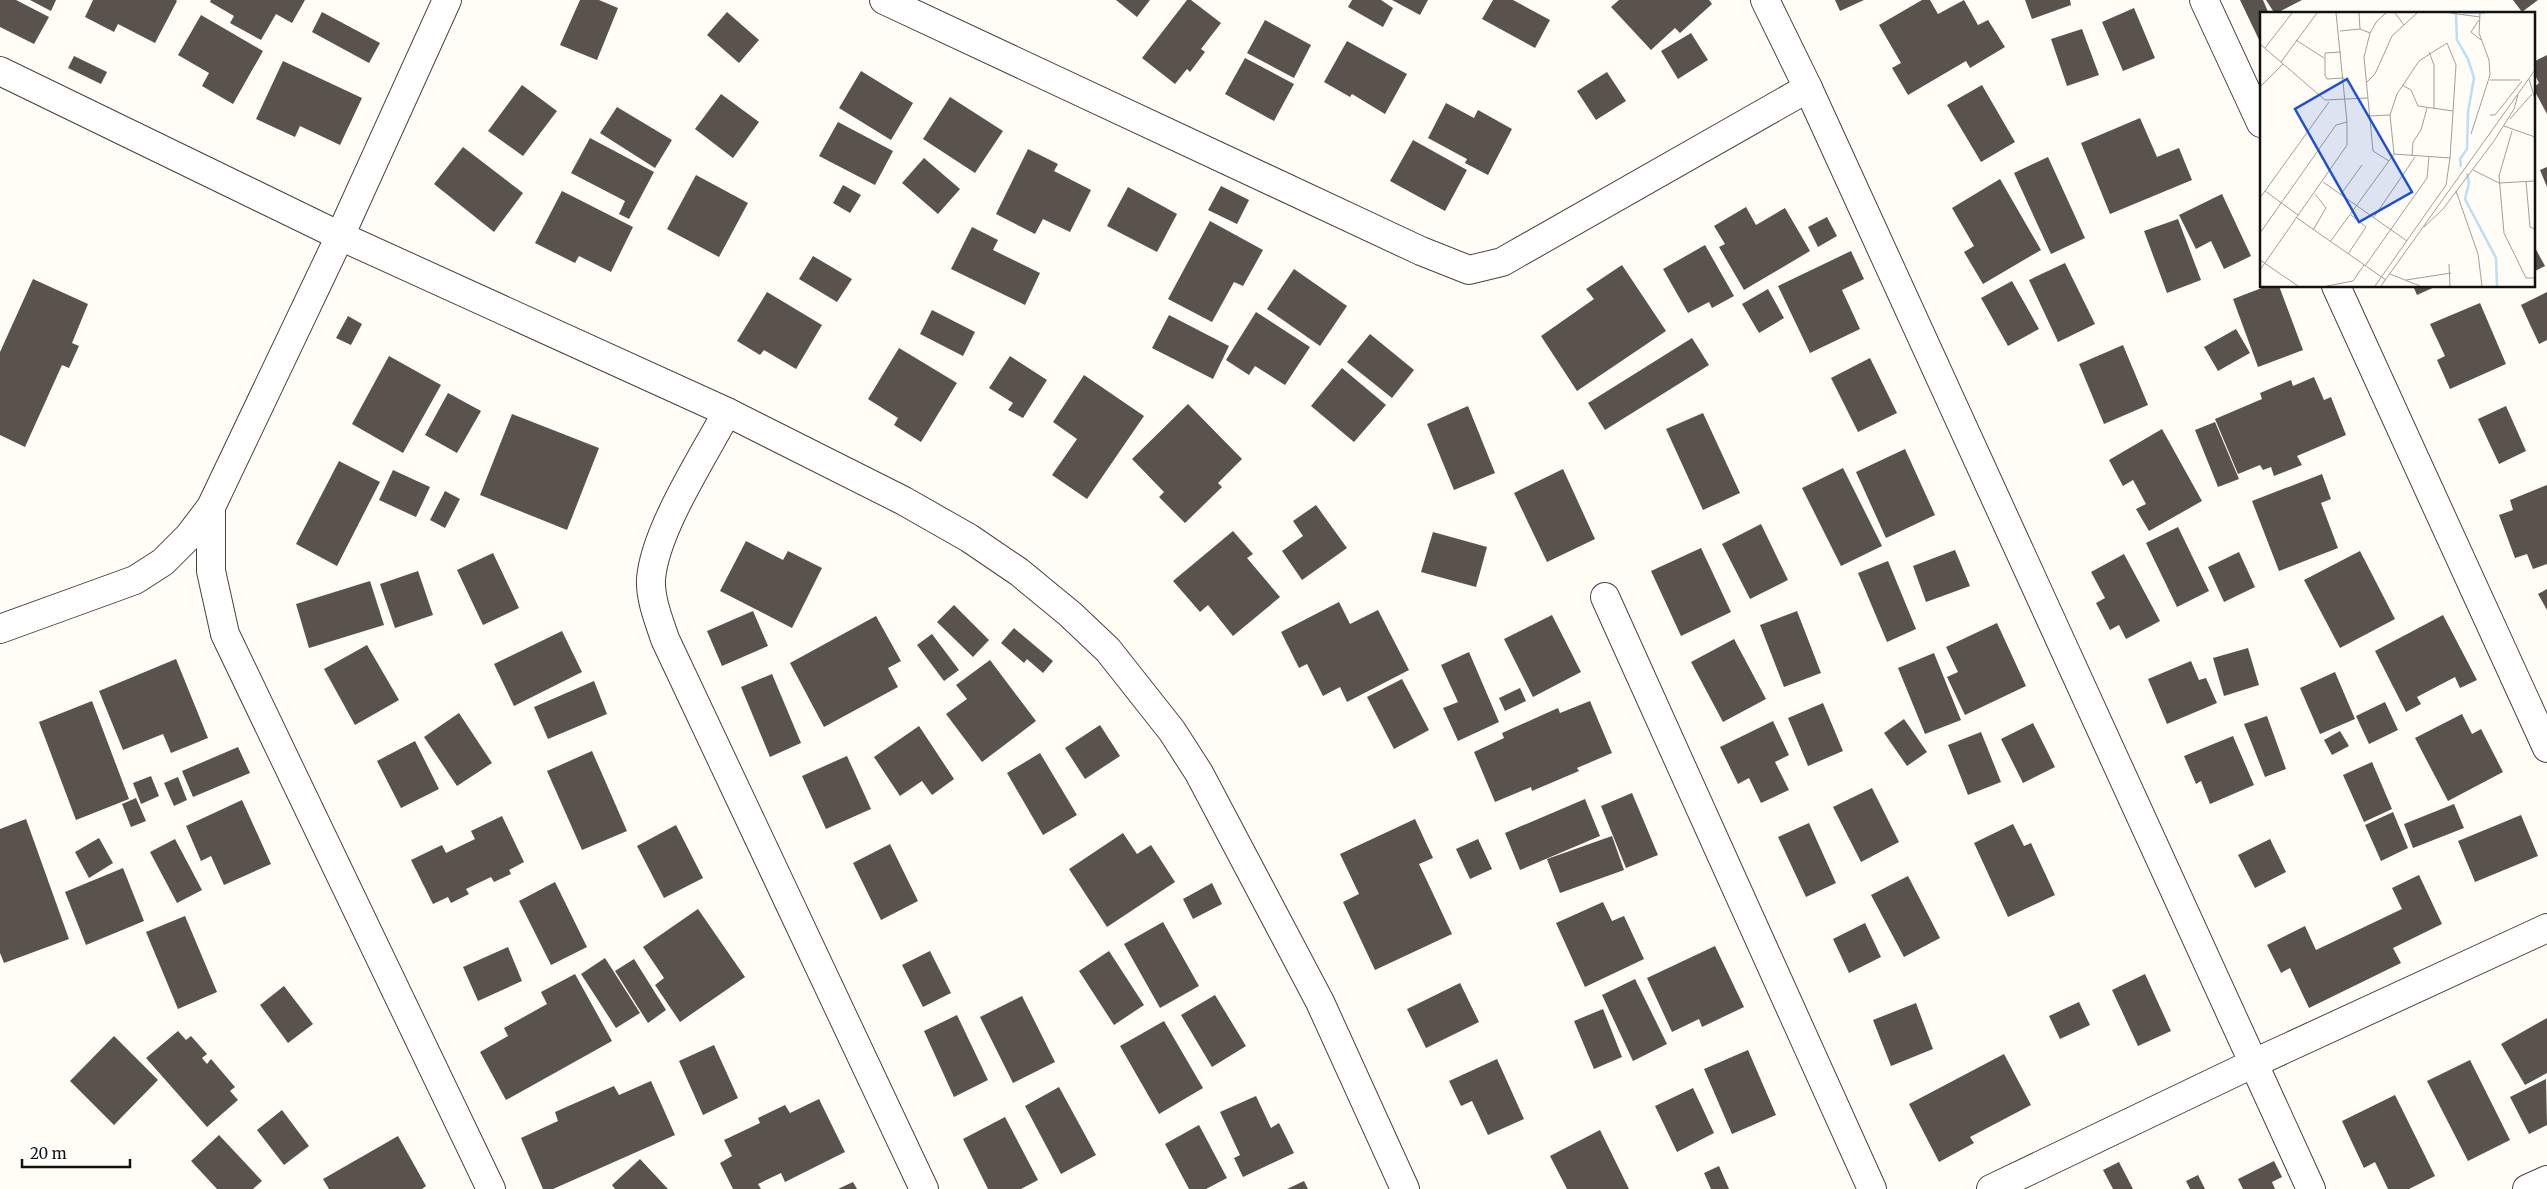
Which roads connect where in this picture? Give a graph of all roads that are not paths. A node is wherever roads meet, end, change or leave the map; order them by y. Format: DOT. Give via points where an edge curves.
graph roads {
  1 [pos="447,0"];
  2 [pos="884,0"];
  3 [pos="1764,0"];
  4 [pos="2204,0"];
  5 [pos="0,71"];
  6 [pos="1808,88"];
  7 [pos="2260,121"];
  8 [pos="340,236"];
  9 [pos="2337,288"];
  10 [pos="727,412"];
  11 [pos="211,507"];
  12 [pos="1605,596"];
  13 [pos="0,629"];
  14 [pos="2547,748"];
  15 [pos="2547,928"];
  16 [pos="2252,1064"];
  17 [pos="2547,1180"];
  18 [pos="491,1189"];
  19 [pos="924,1189"];
  20 [pos="1405,1189"];
  21 [pos="1872,1189"];
  22 [pos="1991,1189"];
  23 [pos="2311,1189"];
  24 [pos="2527,1189"];
  1 -- 8 [label="street"];
  2 -- 6 [label="street" via="1469,270 1502,262"];
  3 -- 6 [label="street"];
  4 -- 7 [label="street"];
  5 -- 8 [label="street"];
  6 -- 16 [label="street"];
  8 -- 10 [label="street"];
  8 -- 11 [label="street"];
  9 -- 14 [label="street"];
  10 -- 19 [label="street" via="656,550 651,581 656,611 665,639"];
  10 -- 20 [label="street" via="904,500 969,538 1019,572 1108,650 1172,731 1199,773 1320,1002"];
  11 -- 13 [label="street" via="163,562 135,580"];
  11 -- 18 [label="street" via="212,571 225,634"];
  12 -- 21 [label="street"];
  15 -- 16 [label="street"];
  16 -- 22 [label="street"];
  16 -- 23 [label="street"];
  17 -- 24 [label="street"];
}
